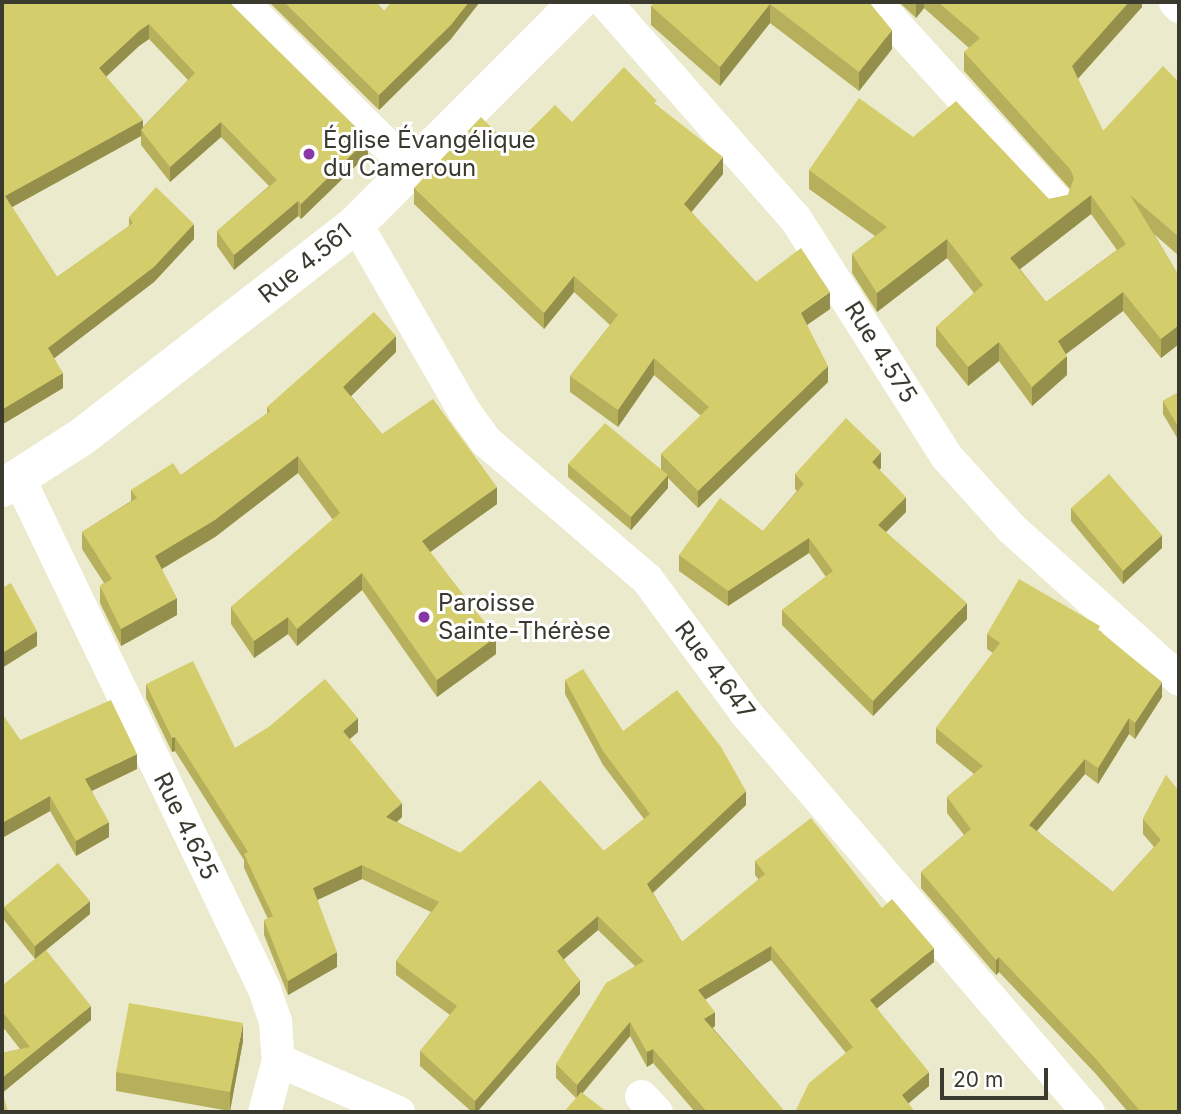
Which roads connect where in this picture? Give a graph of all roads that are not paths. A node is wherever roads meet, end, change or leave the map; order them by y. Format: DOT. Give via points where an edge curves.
graph roads {
  1 [pos="243,2"];
  2 [pos="578,2"];
  3 [pos="605,2"];
  4 [pos="875,2"];
  5 [pos="1175,2"];
  6 [pos="1179,5"];
  7 [pos="411,169"];
  8 [pos="1055,200"];
  9 [pos="356,224"];
  10 [pos="11,484"];
  11 [pos="1179,679"];
  12 [pos="278,1060"];
  13 [pos="264,1112"];
  14 [pos="398,1112"];
  15 [pos="1088,1112"];
  1 -- 7 [label="street"];
  2 -- 7 [label="main road, Rue 4.561"];
  3 -- 11 [label="street, Rue 4.575" via="795,218 961,474 1011,528"];
  4 -- 8 [label="street"];
  5 -- 6 [label="street"];
  7 -- 9 [label="main road, Rue 4.561"];
  9 -- 10 [label="main road, Rue 4.561" via="176,367"];
  9 -- 15 [label="street, Rue 4.647" via="486,441 647,579 745,712"];
  10 -- 12 [label="street, Rue 4.625" via="264,989 275,1021"];
  12 -- 13 [label="street, Rue 4.625"];
  12 -- 14 [label="street"];
}
